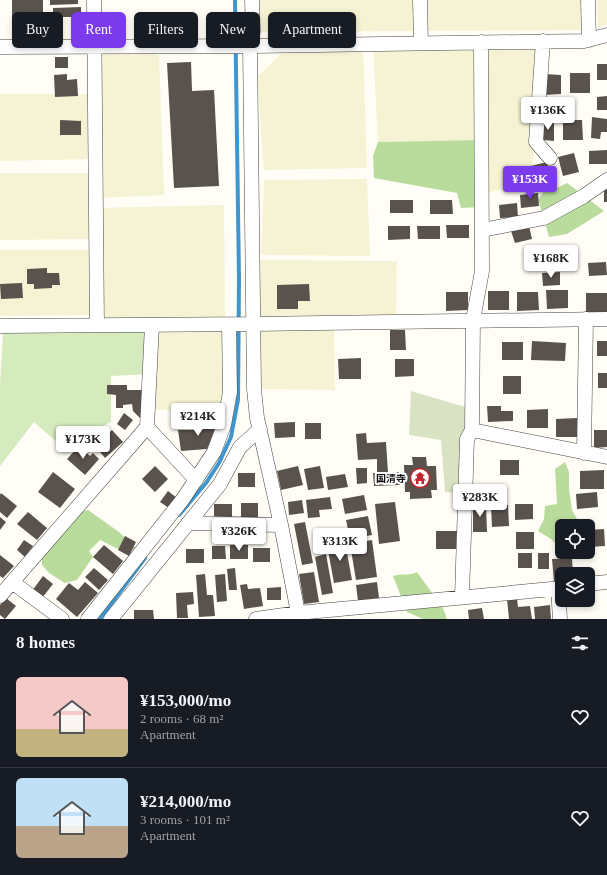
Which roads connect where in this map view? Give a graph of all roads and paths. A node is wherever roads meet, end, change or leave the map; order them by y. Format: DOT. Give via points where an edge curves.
graph roads {
  1 [pos="94,0"];
  2 [pos="252,0"];
  3 [pos="420,0"];
  4 [pos="588,0"];
  5 [pos="94,12"];
  6 [pos="252,12"];
  7 [pos="607,35"];
  8 [pos="589,40"];
  9 [pos="543,41"];
  10 [pos="481,42"];
  11 [pos="420,43"];
  12 [pos="71,46"];
  13 [pos="126,46"];
  14 [pos="206,46"];
  15 [pos="260,46"];
  16 [pos="0,47"];
  17 [pos="94,48"];
  18 [pos="250,48"];
  19 [pos="550,158"];
  20 [pos="607,180"];
  21 [pos="482,230"];
  22 [pos="586,319"];
  23 [pos="607,319"];
  24 [pos="474,320"];
  25 [pos="230,324"];
  26 [pos="253,324"];
  27 [pos="98,325"];
  28 [pos="152,325"];
  29 [pos="0,326"];
  30 [pos="147,427"];
  31 [pos="260,429"];
  32 [pos="472,430"];
  33 [pos="584,453"];
  34 [pos="607,457"];
  35 [pos="196,480"];
  36 [pos="188,523"];
  37 [pos="281,525"];
  38 [pos="12,582"];
  39 [pos="607,582"];
  40 [pos="595,583"];
  41 [pos="555,588"];
  42 [pos="0,596"];
  43 [pos="462,597"];
  44 [pos="560,607"];
  45 [pos="301,615"];
  46 [pos="62,619"];
  47 [pos="88,619"];
  48 [pos="111,619"];
  49 [pos="256,619"];
  50 [pos="560,619"];
  1 -- 5 [label="street"];
  2 -- 6 [label="street"];
  3 -- 11 [label="street"];
  4 -- 8 [label="street"];
  7 -- 8 [label="street"];
  8 -- 9 [label="street"];
  9 -- 10 [label="street"];
  9 -- 19 [label="street" via="536,142"];
  10 -- 11 [label="street"];
  10 -- 21 [label="street"];
  11 -- 15 [label="street"];
  12 -- 16 [label="street"];
  13 -- 14 [label="street"];
  17 -- 27 [label="street"];
  18 -- 26 [label="street"];
  20 -- 21 [label="street" via="544,218"];
  21 -- 24 [label="street" via="482,271"];
  22 -- 23 [label="street"];
  22 -- 24 [label="street"];
  22 -- 33 [label="street"];
  24 -- 26 [label="street"];
  24 -- 32 [label="street"];
  25 -- 26 [label="street"];
  25 -- 28 [label="street"];
  25 -- 35 [label="street" via="230,392 224,425 214,452"];
  26 -- 31 [label="street" via="254,389"];
  27 -- 28 [label="street"];
  27 -- 29 [label="street"];
  28 -- 30 [label="street"];
  30 -- 35 [label="street"];
  30 -- 38 [label="street"];
  31 -- 36 [label="street" via="240,447 220,484"];
  31 -- 37 [label="street"];
  32 -- 33 [label="street"];
  32 -- 43 [label="street" via="467,439"];
  33 -- 34 [label="street"];
  35 -- 47 [label="street"];
  36 -- 37 [label="street"];
  36 -- 48 [label="street"];
  37 -- 45 [label="street"];
  38 -- 42 [label="street"];
  38 -- 46 [label="street"];
  39 -- 40 [label="street"];
  41 -- 43 [label="street"];
  43 -- 45 [label="street"];
  44 -- 50 [label="street"];
  45 -- 49 [label="street"];
}
